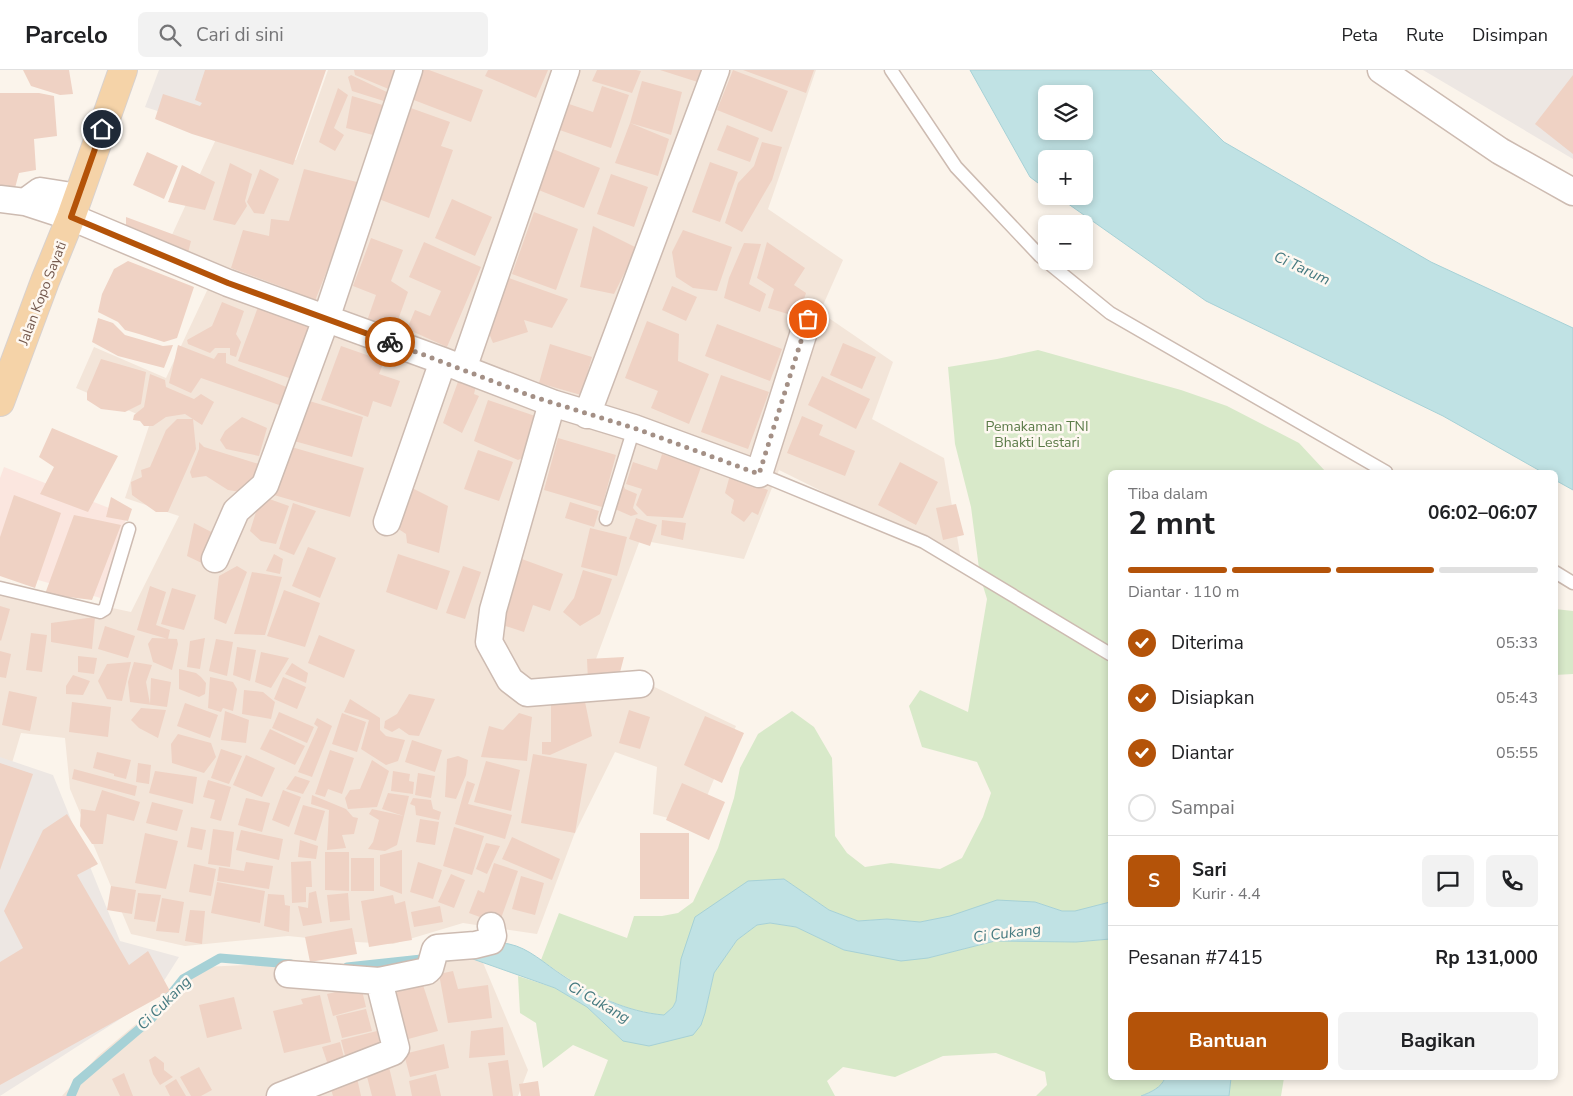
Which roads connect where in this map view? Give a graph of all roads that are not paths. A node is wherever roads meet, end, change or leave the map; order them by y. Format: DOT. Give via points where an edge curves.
graph roads {
  1 [pos="123,70"];
  2 [pos="409,70"];
  3 [pos="566,70"];
  4 [pos="716,70"];
  5 [pos="891,70"];
  6 [pos="1381,70"];
  7 [pos="1573,192"];
  8 [pos="12,201"];
  9 [pos="75,207"];
  10 [pos="326,319"];
  11 [pos="808,319"];
  12 [pos="453,365"];
  13 [pos="0,402"];
  14 [pos="552,403"];
  15 [pos="587,415"];
  16 [pos="634,428"];
  17 [pos="1383,470"];
  18 [pos="759,474"];
  19 [pos="606,519"];
  20 [pos="387,522"];
  21 [pos="129,529"];
  22 [pos="215,559"];
  23 [pos="1558,574"];
  24 [pos="1573,583"];
  25 [pos="0,588"];
  26 [pos="1108,653"];
  27 [pos="640,684"];
  28 [pos="491,926"];
  29 [pos="288,974"];
  30 [pos="380,980"];
  31 [pos="280,1096"];
  1 -- 9 [label="main road, Jalan Kopo Sayati"];
  2 -- 10 [label="street"];
  3 -- 12 [label="street"];
  4 -- 15 [label="street"];
  5 -- 17 [label="lane" via="956,167 1040,256 1110,313"];
  6 -- 7 [label="street" via="1500,151"];
  8 -- 9 [label="street"];
  9 -- 10 [label="street" via="228,283"];
  9 -- 13 [label="main road, Jalan Kopo Sayati"];
  10 -- 12 [label="street"];
  10 -- 22 [label="street" via="266,485 236,511"];
  11 -- 18 [label="street"];
  12 -- 14 [label="street"];
  12 -- 20 [label="street"];
  14 -- 15 [label="street"];
  14 -- 27 [label="street" via="493,610 489,642 510,680 527,693"];
  15 -- 16 [label="street"];
  16 -- 18 [label="street"];
  16 -- 19 [label="lane"];
  18 -- 26 [label="lane" via="924,542"];
  21 -- 25 [label="lane" via="105,609 100,612"];
  23 -- 24 [label="lane"];
  28 -- 30 [label="street" via="491,941 437,948 427,971"];
  29 -- 30 [label="street"];
  30 -- 31 [label="street" via="396,1048 393,1052"];
}
